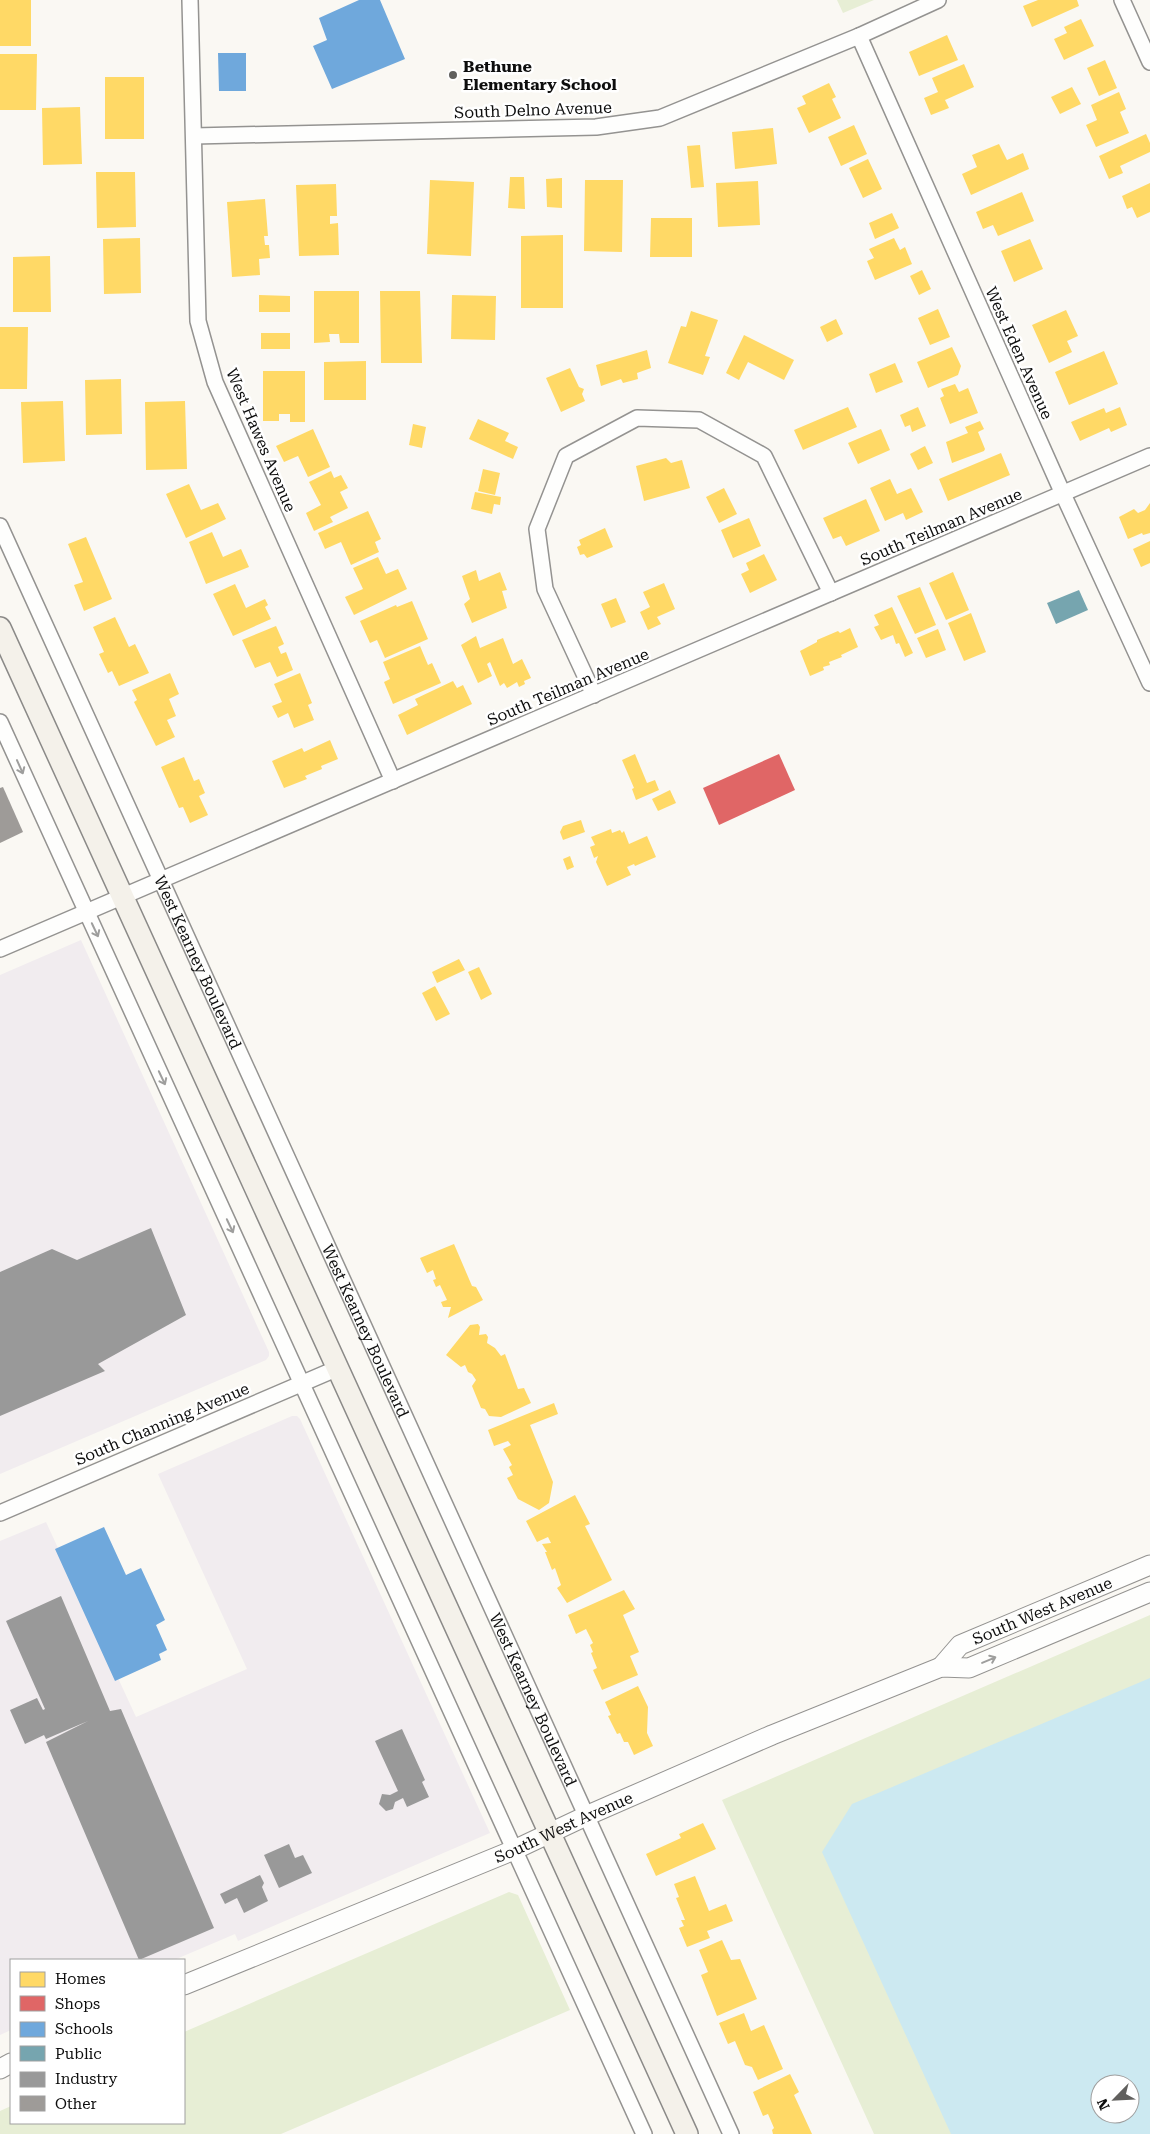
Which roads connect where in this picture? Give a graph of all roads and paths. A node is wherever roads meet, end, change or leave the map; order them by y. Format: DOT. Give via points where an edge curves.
graph roads {
  1 [pos="190,0"];
  2 [pos="938,0"];
  3 [pos="1122,0"];
  4 [pos="859,36"];
  5 [pos="1150,62"];
  6 [pos="194,136"];
  7 [pos="1150,456"];
  8 [pos="1063,494"];
  9 [pos="0,526"];
  10 [pos="831,593"];
  11 [pos="0,628"];
  12 [pos="1150,683"];
  13 [pos="594,695"];
  14 [pos="0,722"];
  15 [pos="393,781"];
  16 [pos="161,880"];
  17 [pos="123,896"];
  18 [pos="86,912"];
  19 [pos="0,949"];
  20 [pos="338,1368"];
  21 [pos="301,1384"];
  22 [pos="0,1513"];
  23 [pos="1150,1565"];
  24 [pos="1150,1592"];
  25 [pos="942,1667"];
  26 [pos="586,1816"];
  27 [pos="549,1832"];
  28 [pos="514,1850"];
  29 [pos="185,1985"];
  30 [pos="644,2134"];
  31 [pos="687,2134"];
  32 [pos="731,2134"];
  1 -- 6 [label="street, West Hawes Avenue"];
  2 -- 4 [label="street, South Delno Avenue"];
  3 -- 5 [label="street"];
  4 -- 6 [label="street, South Delno Avenue" via="651,119 596,127"];
  4 -- 8 [label="street, West Eden Avenue"];
  6 -- 15 [label="street, West Hawes Avenue" via="198,321 215,382"];
  7 -- 8 [label="street, South Teilman Avenue"];
  8 -- 10 [label="street, South Teilman Avenue"];
  8 -- 12 [label="street, West Eden Avenue"];
  9 -- 16 [label="street, West Kearney Boulevard"];
  10 -- 13 [label="street, South Teilman Avenue"];
  10 -- 13 [label="street" via="764,456 699,420 636,418 566,456 537,529 545,589"];
  11 -- 17 [label="main road"];
  13 -- 15 [label="street, South Teilman Avenue"];
  14 -- 18 [label="street, one-way"];
  15 -- 16 [label="street, South Teilman Avenue"];
  16 -- 17 [label="street, South Teilman Avenue"];
  16 -- 26 [label="street, West Kearney Boulevard"];
  17 -- 18 [label="street, South Teilman Avenue"];
  17 -- 20 [label="main road"];
  18 -- 19 [label="street, South Teilman Avenue"];
  18 -- 21 [label="street, one-way"];
  20 -- 21 [label="street, South Channing Avenue"];
  20 -- 27 [label="main road"];
  21 -- 22 [label="street, South Channing Avenue"];
  21 -- 28 [label="street"];
  23 -- 25 [label="street, South West Avenue" via="960,1645"];
  25 -- 24 [label="street, South West Avenue, one-way" via="969,1668"];
  25 -- 26 [label="street, South West Avenue" via="772,1735"];
  26 -- 27 [label="street, South West Avenue"];
  26 -- 32 [label="street, West Kearney Boulevard"];
  27 -- 28 [label="street, South West Avenue"];
  27 -- 31 [label="main road"];
  28 -- 29 [label="street, South West Avenue"];
  28 -- 30 [label="street"];
}
